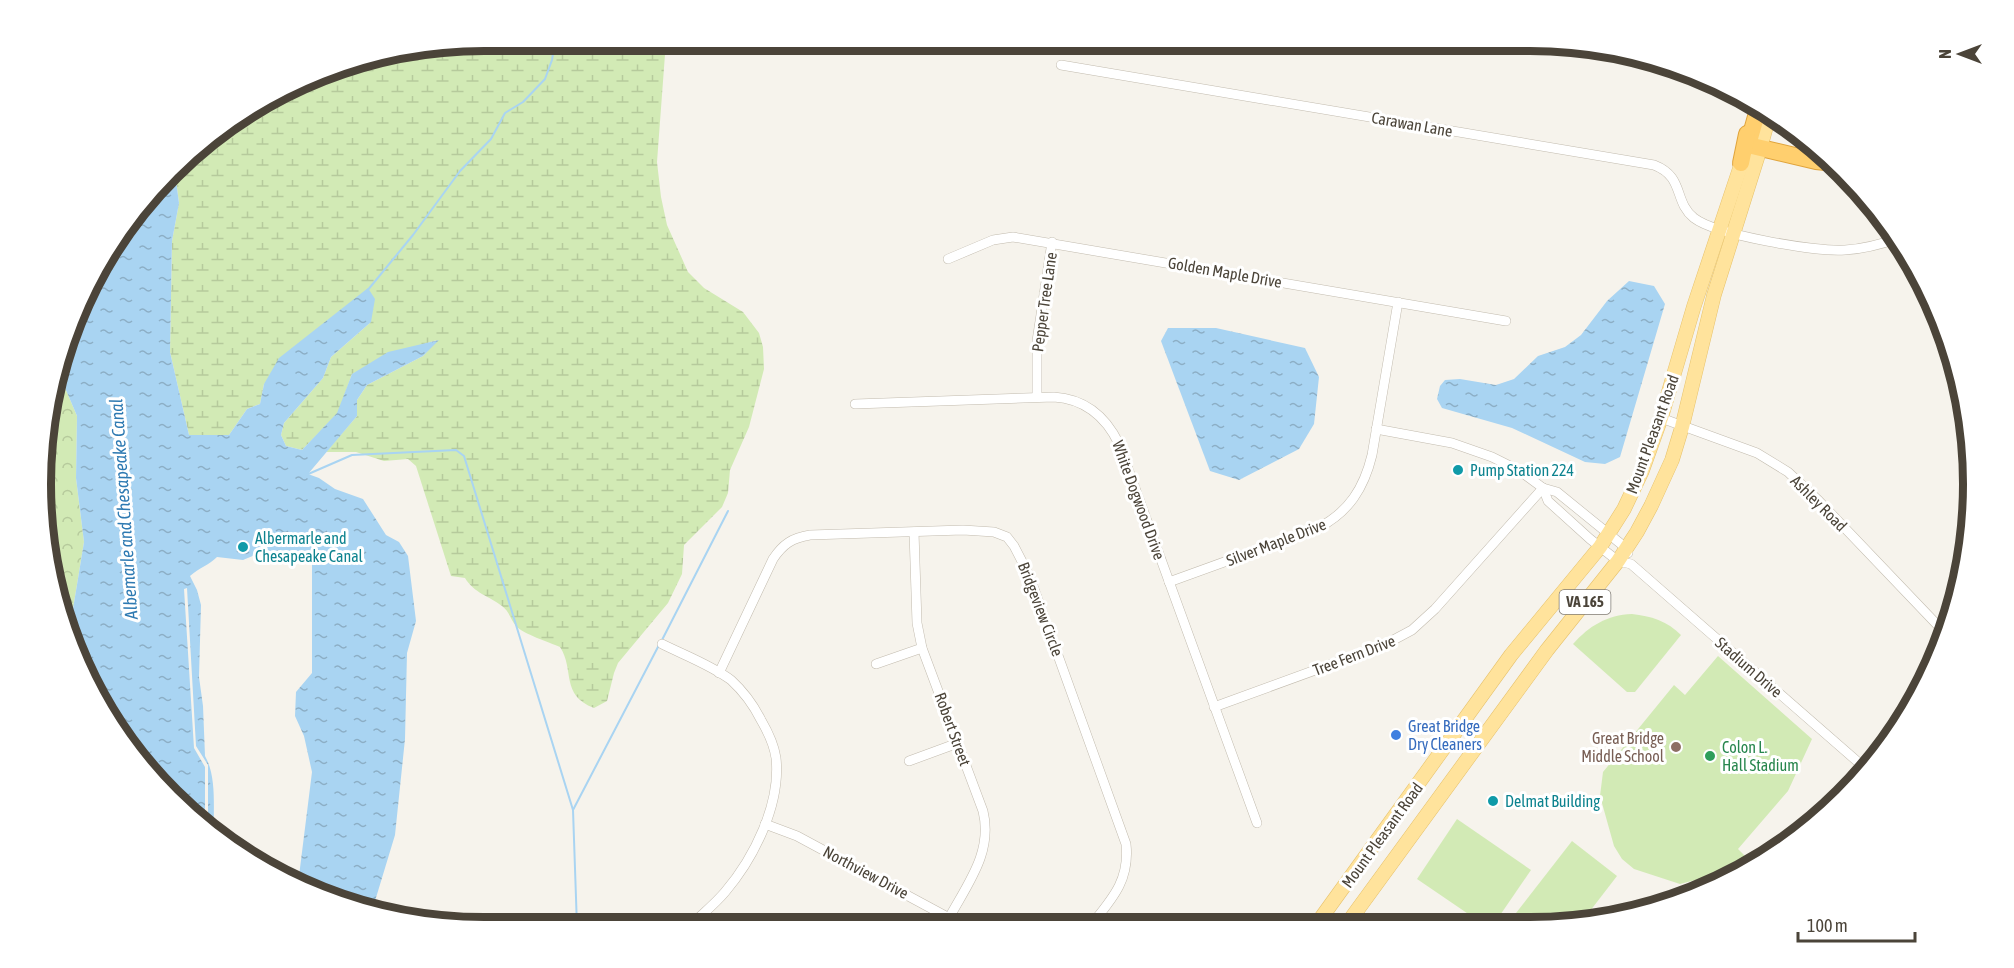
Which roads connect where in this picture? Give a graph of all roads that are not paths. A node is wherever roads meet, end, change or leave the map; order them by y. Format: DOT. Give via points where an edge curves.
graph roads {
  1 [pos="1061,65"];
  2 [pos="1755,114"];
  3 [pos="1756,115"];
  4 [pos="1766,121"];
  5 [pos="1754,147"];
  6 [pos="1818,161"];
  7 [pos="1741,162"];
  8 [pos="1726,232"];
  9 [pos="1889,241"];
  10 [pos="1053,242"];
  11 [pos="948,259"];
  12 [pos="1398,302"];
  13 [pos="1506,321"];
  14 [pos="1037,397"];
  15 [pos="855,404"];
  16 [pos="1661,418"];
  17 [pos="1682,427"];
  18 [pos="1376,429"];
  19 [pos="1542,488"];
  20 [pos="914,532"];
  21 [pos="1604,541"];
  22 [pos="1626,548"];
  23 [pos="1624,562"];
  24 [pos="1169,582"];
  25 [pos="1939,626"];
  26 [pos="662,644"];
  27 [pos="922,648"];
  28 [pos="876,664"];
  29 [pos="719,673"];
  30 [pos="1214,707"];
  31 [pos="958,743"];
  32 [pos="909,761"];
  33 [pos="1860,765"];
  34 [pos="1257,823"];
  35 [pos="765,824"];
  36 [pos="699,917"];
  37 [pos="947,917"];
  38 [pos="950,917"];
  39 [pos="1098,917"];
  40 [pos="1323,917"];
  41 [pos="1352,917"];
  1 -- 8 [label="street, Carawan Lane" via="1654,165 1675,181 1690,214"];
  2 -- 7 [label="highway"];
  3 -- 5 [label="highway, Mount Pleasant Road / VA 165"];
  4 -- 5 [label="main road, Mount Pleasant Road / VA 165"];
  5 -- 6 [label="highway"];
  5 -- 7 [label="main road, Mount Pleasant Road / VA 165"];
  5 -- 8 [label="main road, Mount Pleasant Road / VA 165"];
  7 -- 8 [label="main road, Mount Pleasant Road / VA 165"];
  8 -- 9 [label="street, Carawan Lane" via="1822,250 1866,248"];
  8 -- 16 [label="main road, Mount Pleasant Road / VA 165"];
  8 -- 17 [label="main road, Mount Pleasant Road / VA 165"];
  10 -- 11 [label="street, Golden Maple Drive" via="1003,238"];
  10 -- 12 [label="street, Golden Maple Drive"];
  10 -- 14 [label="street, Pepper Tree Lane" via="1037,341"];
  12 -- 13 [label="street, Golden Maple Drive"];
  12 -- 18 [label="street, Silver Maple Drive"];
  14 -- 15 [label="street, White Dogwood Drive"];
  14 -- 24 [label="street, White Dogwood Drive" via="1062,397 1081,403 1111,428"];
  16 -- 17 [label="street, Ashley Road"];
  16 -- 21 [label="main road, Mount Pleasant Road / VA 165" via="1642,471"];
  17 -- 22 [label="main road, Mount Pleasant Road / VA 165" via="1655,497"];
  17 -- 25 [label="street, Ashley Road" via="1757,453 1788,472"];
  18 -- 19 [label="street, Stadium Drive" via="1472,449 1508,465"];
  18 -- 24 [label="street, Silver Maple Drive" via="1363,483 1350,504 1332,520"];
  19 -- 21 [label="street, Stadium Drive" via="1548,501"];
  19 -- 21 [label="street, Stadium Drive" via="1557,492"];
  19 -- 30 [label="street, Tree Fern Drive" via="1412,630 1384,645"];
  20 -- 27 [label="street, Robert Street" via="917,623"];
  20 -- 29 [label="street, Bridgeview Circle" via="810,535 786,542 773,559"];
  20 -- 39 [label="street, Bridgeview Circle" via="994,532 1007,537 1020,555 1126,844 1124,878"];
  21 -- 22 [label="street, Stadium Drive"];
  21 -- 23 [label="street, Stadium Drive"];
  21 -- 40 [label="main road, Mount Pleasant Road / VA 165" via="1511,656"];
  22 -- 23 [label="main road, Mount Pleasant Road / VA 165"];
  23 -- 33 [label="street, Stadium Drive"];
  23 -- 41 [label="main road, Mount Pleasant Road / VA 165" via="1540,659"];
  24 -- 30 [label="street, White Dogwood Drive"];
  26 -- 29 [label="street"];
  27 -- 28 [label="street"];
  27 -- 31 [label="street, Robert Street"];
  29 -- 35 [label="street" via="733,682 751,704 774,747 775,789"];
  30 -- 34 [label="street, White Dogwood Drive"];
  31 -- 32 [label="street"];
  31 -- 38 [label="street, Robert Street" via="983,811 987,837 978,864"];
  35 -- 36 [label="street" via="726,891"];
  35 -- 37 [label="street, Northview Drive" via="797,836"];
}
